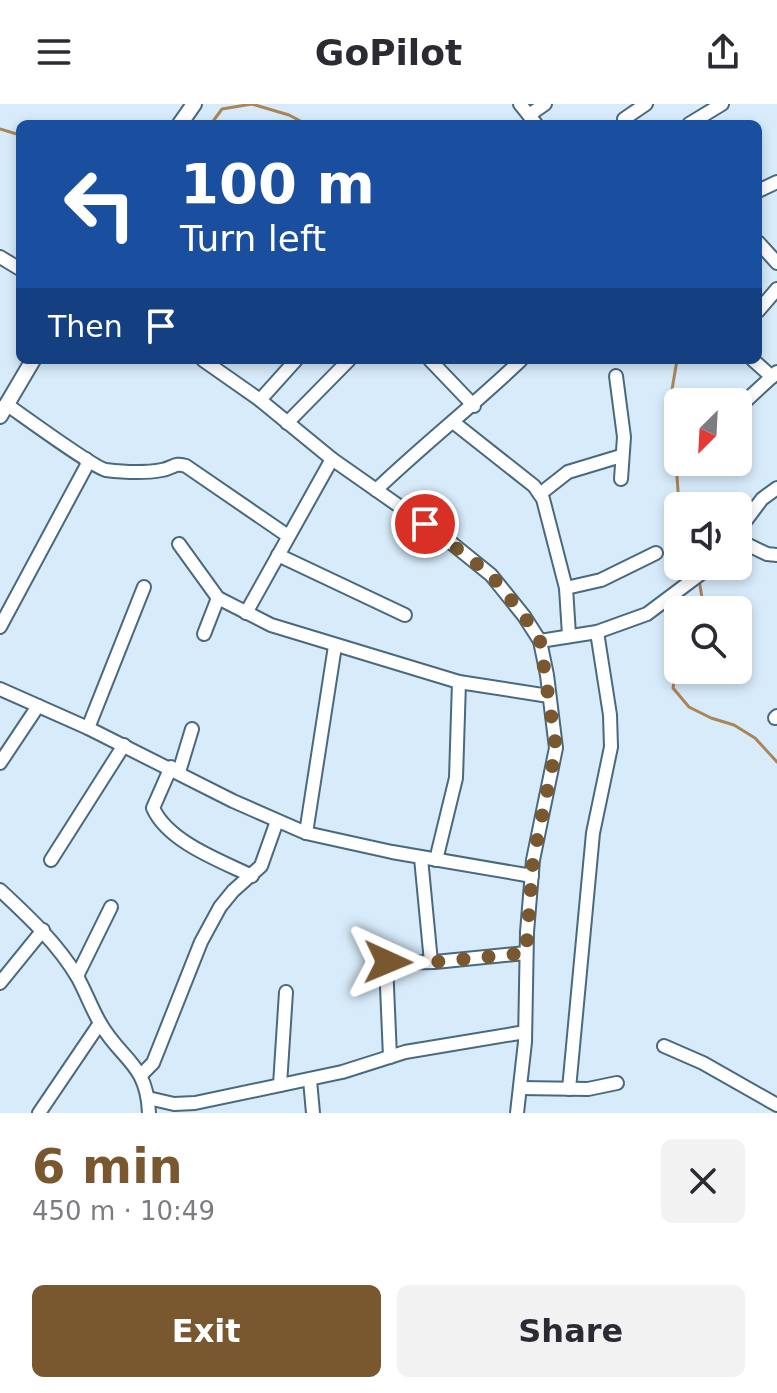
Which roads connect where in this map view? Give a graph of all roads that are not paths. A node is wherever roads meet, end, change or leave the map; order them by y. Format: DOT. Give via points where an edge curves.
graph roads {
  1 [pos="520,104"];
  2 [pos="545,104"];
  3 [pos="646,104"];
  4 [pos="722,104"];
  5 [pos="624,119"];
  6 [pos="532,120"];
  7 [pos="696,120"];
  8 [pos="762,247"];
  9 [pos="777,263"];
  10 [pos="777,289"];
  11 [pos="762,306"];
  12 [pos="31,364"];
  13 [pos="209,364"];
  14 [pos="292,364"];
  15 [pos="345,364"];
  16 [pos="434,364"];
  17 [pos="517,364"];
  18 [pos="758,364"];
  19 [pos="616,376"];
  20 [pos="774,378"];
  21 [pos="752,396"];
  22 [pos="260,400"];
  23 [pos="474,406"];
  24 [pos="3,410"];
  25 [pos="453,422"];
  26 [pos="287,423"];
  27 [pos="621,456"];
  28 [pos="86,459"];
  29 [pos="332,459"];
  30 [pos="621,479"];
  31 [pos="777,488"];
  32 [pos="376,490"];
  33 [pos="540,494"];
  34 [pos="752,512"];
  35 [pos="288,536"];
  36 [pos="179,544"];
  37 [pos="752,547"];
  38 [pos="656,553"];
  39 [pos="278,555"];
  40 [pos="777,555"];
  41 [pos="693,580"];
  42 [pos="144,587"];
  43 [pos="566,588"];
  44 [pos="218,598"];
  45 [pos="246,613"];
  46 [pos="405,615"];
  47 [pos="0,627"];
  48 [pos="597,632"];
  49 [pos="204,634"];
  50 [pos="569,635"];
  51 [pos="540,641"];
  52 [pos="335,646"];
  53 [pos="459,682"];
  54 [pos="0,689"];
  55 [pos="549,696"];
  56 [pos="38,706"];
  57 [pos="88,728"];
  58 [pos="192,729"];
  59 [pos="124,745"];
  60 [pos="0,763"];
  61 [pos="175,770"];
  62 [pos="277,821"];
  63 [pos="306,833"];
  64 [pos="421,858"];
  65 [pos="51,860"];
  66 [pos="436,860"];
  67 [pos="252,876"];
  68 [pos="532,876"];
  69 [pos="0,890"];
  70 [pos="111,907"];
  71 [pos="43,930"];
  72 [pos="526,953"];
  73 [pos="431,962"];
  74 [pos="77,976"];
  75 [pos="0,983"];
  76 [pos="286,992"];
  77 [pos="100,1023"];
  78 [pos="525,1032"];
  79 [pos="664,1046"];
  80 [pos="390,1057"];
  81 [pos="141,1075"];
  82 [pos="310,1080"];
  83 [pos="617,1083"];
  84 [pos="280,1085"];
  85 [pos="520,1088"];
  86 [pos="569,1089"];
  87 [pos="148,1098"];
  88 [pos="777,1105"];
  89 [pos="39,1113"];
  90 [pos="149,1113"];
  91 [pos="313,1113"];
  92 [pos="517,1113"];
  1 -- 6 [label="street"];
  2 -- 6 [label="street"];
  3 -- 5 [label="street"];
  4 -- 7 [label="street"];
  8 -- 9 [label="street"];
  10 -- 11 [label="street"];
  12 -- 24 [label="main road"];
  13 -- 22 [label="street"];
  14 -- 22 [label="street"];
  15 -- 26 [label="street"];
  16 -- 23 [label="street"];
  17 -- 23 [label="street"];
  18 -- 20 [label="street"];
  19 -- 27 [label="street" via="624,437"];
  20 -- 21 [label="street"];
  22 -- 26 [label="street"];
  23 -- 25 [label="street"];
  24 -- 28 [label="street"];
  25 -- 32 [label="street"];
  25 -- 33 [label="street"];
  26 -- 29 [label="street"];
  27 -- 30 [label="street"];
  27 -- 33 [label="street" via="568,472"];
  28 -- 35 [label="street" via="104,470 186,466"];
  28 -- 47 [label="street"];
  29 -- 32 [label="street"];
  29 -- 35 [label="street"];
  31 -- 34 [label="street"];
  32 -- 51 [label="street" via="491,575"];
  33 -- 43 [label="street"];
  35 -- 39 [label="street"];
  36 -- 44 [label="street"];
  37 -- 40 [label="street"];
  38 -- 43 [label="street" via="601,580"];
  39 -- 45 [label="street"];
  39 -- 46 [label="street"];
  41 -- 48 [label="street" via="655,610"];
  42 -- 57 [label="street"];
  43 -- 50 [label="street"];
  44 -- 45 [label="street"];
  44 -- 49 [label="street"];
  45 -- 52 [label="street"];
  48 -- 50 [label="street"];
  48 -- 86 [label="street" via="611,747 593,833"];
  50 -- 51 [label="street"];
  51 -- 55 [label="street"];
  52 -- 53 [label="street"];
  52 -- 63 [label="street"];
  53 -- 55 [label="street"];
  53 -- 66 [label="street" via="456,778"];
  54 -- 56 [label="street"];
  55 -- 68 [label="street" via="556,748"];
  56 -- 57 [label="street"];
  56 -- 60 [label="street"];
  57 -- 59 [label="street"];
  58 -- 61 [label="street"];
  59 -- 61 [label="street"];
  59 -- 65 [label="street"];
  61 -- 62 [label="street"];
  61 -- 67 [label="street" via="153,808 157,816 185,842"];
  62 -- 63 [label="street"];
  62 -- 67 [label="street" via="261,866"];
  63 -- 64 [label="street"];
  64 -- 66 [label="street"];
  64 -- 73 [label="street"];
  66 -- 68 [label="street"];
  67 -- 81 [label="street" via="220,907 153,1063"];
  68 -- 72 [label="street"];
  69 -- 71 [label="street"];
  70 -- 74 [label="street"];
  71 -- 74 [label="street"];
  71 -- 75 [label="street"];
  72 -- 73 [label="street"];
  72 -- 78 [label="street"];
  73 -- 80 [label="street" via="385,966"];
  74 -- 77 [label="street"];
  76 -- 84 [label="street"];
  77 -- 81 [label="street"];
  77 -- 89 [label="street"];
  78 -- 80 [label="street"];
  78 -- 85 [label="street"];
  79 -- 88 [label="street"];
  80 -- 82 [label="street"];
  81 -- 87 [label="street"];
  82 -- 84 [label="street"];
  82 -- 91 [label="street"];
  83 -- 86 [label="street"];
  84 -- 87 [label="street" via="195,1103"];
  85 -- 86 [label="street"];
  85 -- 92 [label="street"];
  87 -- 90 [label="street"];
}
